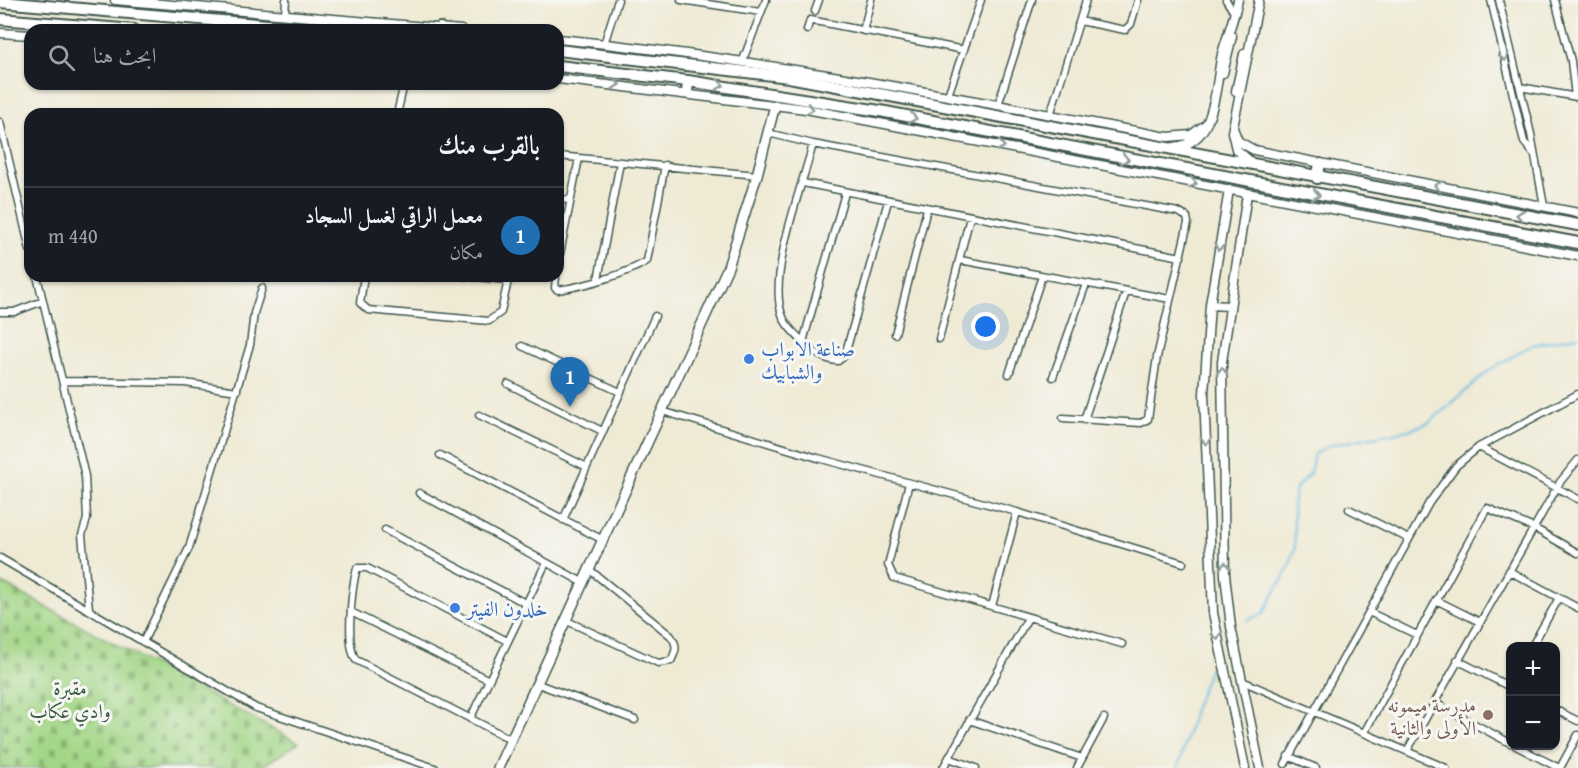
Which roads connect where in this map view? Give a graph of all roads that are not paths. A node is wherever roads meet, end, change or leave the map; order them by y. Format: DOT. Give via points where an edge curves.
graph roads {
  1 [pos="115,0"];
  2 [pos="286,0"];
  3 [pos="618,0"];
  4 [pos="681,0"];
  5 [pos="766,0"];
  6 [pos="819,0"];
  7 [pos="871,0"];
  8 [pos="981,0"];
  9 [pos="1032,0"];
  10 [pos="1086,0"];
  11 [pos="1138,0"];
  12 [pos="1226,0"];
  13 [pos="1238,0"];
  14 [pos="1259,0"];
  15 [pos="1491,0"];
  16 [pos="1499,0"];
  17 [pos="1556,0"];
  18 [pos="0,2"];
  19 [pos="47,3"];
  20 [pos="815,11"];
  21 [pos="761,12"];
  22 [pos="285,14"];
  23 [pos="1235,15"];
  24 [pos="0,19"];
  25 [pos="1080,21"];
  26 [pos="61,24"];
  27 [pos="265,24"];
  28 [pos="388,24"];
  29 [pos="807,30"];
  30 [pos="862,31"];
  31 [pos="0,33"];
  32 [pos="24,35"];
  33 [pos="564,40"];
  34 [pos="604,44"];
  35 [pos="964,50"];
  36 [pos="564,51"];
  37 [pos="619,56"];
  38 [pos="705,60"];
  39 [pos="743,60"];
  40 [pos="1575,60"];
  41 [pos="564,67"];
  42 [pos="615,72"];
  43 [pos="824,78"];
  44 [pos="564,80"];
  45 [pos="688,81"];
  46 [pos="1520,87"];
  47 [pos="403,90"];
  48 [pos="687,93"];
  49 [pos="948,95"];
  50 [pos="1577,97"];
  51 [pos="770,100"];
  52 [pos="999,105"];
  53 [pos="398,108"];
  54 [pos="1050,115"];
  55 [pos="0,122"];
  56 [pos="1205,125"];
  57 [pos="1233,128"];
  58 [pos="1098,129"];
  59 [pos="768,133"];
  60 [pos="813,144"];
  61 [pos="1171,147"];
  62 [pos="1533,153"];
  63 [pos="564,157"];
  64 [pos="1088,157"];
  65 [pos="579,158"];
  66 [pos="620,162"];
  67 [pos="1251,162"];
  68 [pos="1320,164"];
  69 [pos="665,165"];
  70 [pos="758,175"];
  71 [pos="1317,178"];
  72 [pos="802,183"];
  73 [pos="1229,190"];
  74 [pos="845,193"];
  75 [pos="1247,194"];
  76 [pos="1339,199"];
  77 [pos="564,200"];
  78 [pos="569,200"];
  79 [pos="888,201"];
  80 [pos="1544,206"];
  81 [pos="927,209"];
  82 [pos="1337,211"];
  83 [pos="1578,213"];
  84 [pos="970,217"];
  85 [pos="24,224"];
  86 [pos="1578,225"];
  87 [pos="564,229"];
  88 [pos="1578,243"];
  89 [pos="1578,256"];
  90 [pos="1181,257"];
  91 [pos="960,260"];
  92 [pos="1042,276"];
  93 [pos="598,280"];
  94 [pos="38,282"];
  95 [pos="362,282"];
  96 [pos="507,282"];
  97 [pos="556,282"];
  98 [pos="1086,284"];
  99 [pos="262,288"];
  100 [pos="1126,292"];
  101 [pos="1170,299"];
  102 [pos="43,302"];
  103 [pos="1210,304"];
  104 [pos="1228,306"];
  105 [pos="0,312"];
  106 [pos="655,316"];
  107 [pos="895,334"];
  108 [pos="939,339"];
  109 [pos="803,342"];
  110 [pos="522,346"];
  111 [pos="1009,375"];
  112 [pos="1053,377"];
  113 [pos="64,381"];
  114 [pos="508,384"];
  115 [pos="237,391"];
  116 [pos="620,392"];
  117 [pos="1578,394"];
  118 [pos="662,411"];
  119 [pos="479,415"];
  120 [pos="1063,418"];
  121 [pos="1084,420"];
  122 [pos="602,431"];
  123 [pos="1479,447"];
  124 [pos="440,455"];
  125 [pos="1578,460"];
  126 [pos="587,466"];
  127 [pos="909,483"];
  128 [pos="1557,488"];
  129 [pos="419,493"];
  130 [pos="1578,499"];
  131 [pos="1349,509"];
  132 [pos="1017,512"];
  133 [pos="563,520"];
  134 [pos="1534,528"];
  135 [pos="385,530"];
  136 [pos="1409,539"];
  137 [pos="603,540"];
  138 [pos="1578,553"];
  139 [pos="0,558"];
  140 [pos="546,563"];
  141 [pos="1183,563"];
  142 [pos="590,570"];
  143 [pos="1509,571"];
  144 [pos="584,583"];
  145 [pos="1559,598"];
  146 [pos="1436,600"];
  147 [pos="525,603"];
  148 [pos="992,606"];
  149 [pos="1578,608"];
  150 [pos="88,609"];
  151 [pos="351,612"];
  152 [pos="1368,612"];
  153 [pos="1028,618"];
  154 [pos="567,621"];
  155 [pos="1479,622"];
  156 [pos="1417,635"];
  157 [pos="507,641"];
  158 [pos="143,642"];
  159 [pos="1534,642"];
  160 [pos="1122,644"];
  161 [pos="1457,660"];
  162 [pos="488,679"];
  163 [pos="1242,681"];
  164 [pos="538,684"];
  165 [pos="1506,685"];
  166 [pos="1231,699"];
  167 [pos="1245,699"];
  168 [pos="1435,703"];
  169 [pos="1313,712"];
  170 [pos="1560,712"];
  171 [pos="1104,718"];
  172 [pos="470,719"];
  173 [pos="635,720"];
  174 [pos="969,720"];
  175 [pos="1578,721"];
  176 [pos="1364,733"];
  177 [pos="1578,735"];
  178 [pos="512,740"];
  179 [pos="1506,741"];
  180 [pos="1524,750"];
  181 [pos="1407,752"];
  182 [pos="1288,756"];
  183 [pos="949,758"];
  184 [pos="1082,758"];
  185 [pos="1285,764"];
  186 [pos="1244,766"];
  187 [pos="435,768"];
  188 [pos="498,768"];
  189 [pos="943,768"];
  190 [pos="976,768"];
  191 [pos="1077,768"];
  192 [pos="1260,768"];
  193 [pos="1316,768"];
  194 [pos="1446,768"];
  195 [pos="1559,768"];
  1 -- 22 [label="main road"];
  2 -- 22 [label="street"];
  3 -- 34 [label="street"];
  4 -- 21 [label="street"];
  5 -- 21 [label="street"];
  6 -- 20 [label="street"];
  7 -- 30 [label="street"];
  8 -- 35 [label="street"];
  9 -- 52 [label="street"];
  10 -- 25 [label="street"];
  11 -- 25 [label="street" via="1131,24 1125,30"];
  12 -- 23 [label="street"];
  13 -- 23 [label="main road"];
  14 -- 57 [label="main road"];
  15 -- 62 [label="street, one-way" via="1524,142"];
  16 -- 46 [label="street"];
  17 -- 40 [label="street"];
  18 -- 19 [label="highway"];
  19 -- 27 [label="highway"];
  21 -- 39 [label="street"];
  22 -- 28 [label="main road"];
  23 -- 56 [label="main road"];
  24 -- 26 [label="highway"];
  25 -- 54 [label="street"];
  29 -- 30 [label="street" via="810,20"];
  30 -- 35 [label="street"];
  31 -- 32 [label="main road"];
  33 -- 34 [label="main road"];
  34 -- 38 [label="main road"];
  35 -- 49 [label="street"];
  36 -- 37 [label="highway"];
  37 -- 38 [label="highway"];
  37 -- 42 [label="highway"];
  38 -- 39 [label="main road"];
  38 -- 43 [label="highway"];
  39 -- 43 [label="main road"];
  40 -- 50 [label="street"];
  41 -- 42 [label="highway"];
  42 -- 45 [label="highway"];
  43 -- 49 [label="main road"];
  43 -- 58 [label="highway"];
  44 -- 48 [label="main road, one-way"];
  45 -- 48 [label="highway"];
  45 -- 51 [label="highway, one-way"];
  46 -- 50 [label="street"];
  46 -- 62 [label="street"];
  47 -- 53 [label="street"];
  48 -- 51 [label="main road"];
  49 -- 52 [label="main road"];
  51 -- 59 [label="main road"];
  51 -- 64 [label="highway, one-way"];
  52 -- 54 [label="main road"];
  54 -- 58 [label="main road"];
  55 -- 85 [label="street"];
  56 -- 58 [label="main road" via="1191,135 1175,137"];
  56 -- 61 [label="main road" via="1192,141"];
  57 -- 67 [label="main road" via="1236,149"];
  57 -- 68 [label="main road" via="1238,141 1254,150"];
  58 -- 61 [label="highway"];
  59 -- 60 [label="street"];
  59 -- 70 [label="main road"];
  60 -- 72 [label="street"];
  60 -- 90 [label="street" via="1178,212 1187,217 1188,223"];
  61 -- 67 [label="highway"];
  62 -- 80 [label="street"];
  63 -- 65 [label="street"];
  64 -- 73 [label="main road, one-way"];
  64 -- 76 [label="highway, one-way"];
  65 -- 66 [label="street"];
  65 -- 78 [label="street"];
  66 -- 69 [label="street"];
  66 -- 93 [label="street"];
  67 -- 71 [label="highway"];
  68 -- 71 [label="highway"];
  80 -- 68 [label="main road, one-way"];
  69 -- 70 [label="street"];
  69 -- 93 [label="street" via="647,261"];
  70 -- 118 [label="main road" via="728,267"];
  86 -- 71 [label="highway, one-way"];
  72 -- 74 [label="street"];
  72 -- 109 [label="street" via="777,284 783,317"];
  73 -- 75 [label="main road"];
  73 -- 103 [label="main road, one-way"];
  74 -- 79 [label="street"];
  74 -- 109 [label="street"];
  75 -- 82 [label="main road"];
  75 -- 104 [label="main road"];
  76 -- 82 [label="highway"];
  76 -- 88 [label="highway"];
  77 -- 78 [label="street"];
  78 -- 87 [label="street"];
  79 -- 81 [label="street"];
  79 -- 109 [label="street" via="845,355 832,361"];
  80 -- 83 [label="main road"];
  81 -- 84 [label="street"];
  81 -- 107 [label="street"];
  82 -- 89 [label="main road"];
  84 -- 90 [label="street"];
  84 -- 91 [label="street"];
  90 -- 101 [label="street"];
  91 -- 92 [label="street"];
  91 -- 108 [label="street"];
  92 -- 98 [label="street"];
  92 -- 111 [label="street"];
  93 -- 97 [label="street" via="558,290"];
  94 -- 102 [label="street"];
  95 -- 96 [label="street" via="358,297 368,310 489,321 501,312"];
  98 -- 100 [label="street"];
  98 -- 112 [label="street"];
  99 -- 115 [label="street"];
  100 -- 101 [label="street"];
  100 -- 121 [label="street"];
  101 -- 121 [label="street" via="1148,419 1141,423"];
  102 -- 105 [label="street" via="14,312"];
  102 -- 113 [label="street"];
  103 -- 104 [label="main road"];
  103 -- 166 [label="main road, one-way" via="1204,378 1212,594"];
  163 -- 104 [label="main road, one-way" via="1225,575 1221,379"];
  106 -- 116 [label="street"];
  110 -- 116 [label="street"];
  113 -- 115 [label="street" via="173,382"];
  113 -- 150 [label="street" via="85,476 87,519 82,535"];
  114 -- 122 [label="street"];
  115 -- 158 [label="street" via="189,548"];
  116 -- 122 [label="street"];
  117 -- 123 [label="street"];
  118 -- 127 [label="street"];
  118 -- 137 [label="main road"];
  119 -- 126 [label="street"];
  120 -- 121 [label="street"];
  122 -- 126 [label="street"];
  123 -- 128 [label="street"];
  123 -- 136 [label="street" via="1446,479"];
  124 -- 133 [label="street"];
  125 -- 128 [label="street"];
  126 -- 133 [label="street"];
  127 -- 132 [label="street"];
  127 -- 148 [label="street" via="888,565 891,574"];
  128 -- 130 [label="street"];
  128 -- 134 [label="street"];
  129 -- 140 [label="street"];
  131 -- 136 [label="street"];
  132 -- 141 [label="street"];
  132 -- 148 [label="street"];
  133 -- 137 [label="street"];
  134 -- 138 [label="street"];
  134 -- 143 [label="street"];
  134 -- 146 [label="street" via="1487,508"];
  135 -- 147 [label="street"];
  136 -- 152 [label="street"];
  137 -- 142 [label="main road"];
  139 -- 150 [label="street"];
  140 -- 144 [label="street"];
  140 -- 147 [label="street"];
  142 -- 144 [label="main road"];
  142 -- 154 [label="street" via="671,636 675,643 671,661 658,663"];
  143 -- 145 [label="street"];
  143 -- 155 [label="street"];
  144 -- 154 [label="main road"];
  145 -- 149 [label="street"];
  145 -- 159 [label="street"];
  146 -- 155 [label="street"];
  146 -- 156 [label="street"];
  147 -- 157 [label="street"];
  148 -- 153 [label="street"];
  150 -- 158 [label="street"];
  151 -- 157 [label="street" via="357,568 367,568"];
  151 -- 162 [label="street"];
  151 -- 172 [label="street" via="352,654 356,660"];
  152 -- 156 [label="street"];
  152 -- 169 [label="street"];
  153 -- 160 [label="street"];
  153 -- 174 [label="street"];
  154 -- 164 [label="main road"];
  155 -- 161 [label="street"];
  156 -- 176 [label="street"];
  157 -- 162 [label="street"];
  158 -- 187 [label="street" via="256,708"];
  161 -- 165 [label="street"];
  161 -- 168 [label="street"];
  162 -- 172 [label="street"];
  163 -- 167 [label="main road"];
  163 -- 169 [label="street"];
  164 -- 173 [label="street"];
  164 -- 178 [label="main road"];
  166 -- 167 [label="main road"];
  166 -- 186 [label="main road"];
  167 -- 192 [label="main road"];
  168 -- 179 [label="street"];
  168 -- 181 [label="street"];
  169 -- 176 [label="street"];
  169 -- 182 [label="street"];
  170 -- 175 [label="street"];
  171 -- 184 [label="street"];
  172 -- 178 [label="street"];
  174 -- 183 [label="street"];
  174 -- 184 [label="street"];
  176 -- 181 [label="street"];
  177 -- 195 [label="street"];
  178 -- 188 [label="main road"];
  180 -- 195 [label="street"];
  181 -- 194 [label="street"];
  182 -- 185 [label="street"];
  182 -- 193 [label="street"];
  183 -- 189 [label="street"];
  183 -- 190 [label="street"];
  184 -- 191 [label="street"];
}
